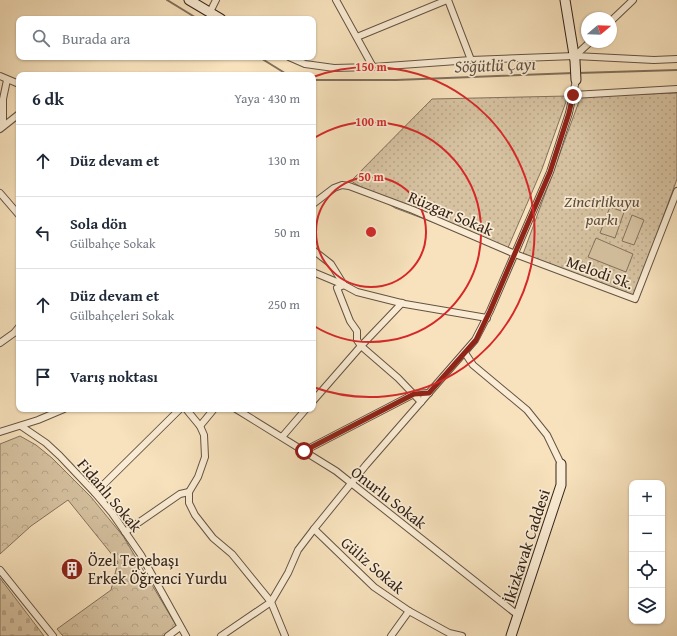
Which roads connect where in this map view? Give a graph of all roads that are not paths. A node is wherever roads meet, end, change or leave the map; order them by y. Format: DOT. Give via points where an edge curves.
graph roads {
  1 [pos="190,0"];
  2 [pos="216,0"];
  3 [pos="336,0"];
  4 [pos="447,0"];
  5 [pos="565,0"];
  6 [pos="633,0"];
  7 [pos="210,12"];
  8 [pos="617,15"];
  9 [pos="216,16"];
  10 [pos="357,38"];
  11 [pos="585,48"];
  12 [pos="575,59"];
  13 [pos="677,59"];
  14 [pos="296,60"];
  15 [pos="471,60"];
  16 [pos="373,67"];
  17 [pos="0,76"];
  18 [pos="7,80"];
  19 [pos="576,80"];
  20 [pos="16,83"];
  21 [pos="677,89"];
  22 [pos="573,95"];
  23 [pos="16,116"];
  24 [pos="2,127"];
  25 [pos="677,191"];
  26 [pos="0,193"];
  27 [pos="316,202"];
  28 [pos="16,212"];
  29 [pos="316,252"];
  30 [pos="515,254"];
  31 [pos="316,273"];
  32 [pos="344,285"];
  33 [pos="402,303"];
  34 [pos="487,318"];
  35 [pos="16,331"];
  36 [pos="14,333"];
  37 [pos="16,335"];
  38 [pos="0,343"];
  39 [pos="361,346"];
  40 [pos="465,353"];
  41 [pos="429,393"];
  42 [pos="414,394"];
  43 [pos="316,398"];
  44 [pos="422,402"];
  45 [pos="56,412"];
  46 [pos="177,412"];
  47 [pos="188,412"];
  48 [pos="212,412"];
  49 [pos="241,412"];
  50 [pos="303,412"];
  51 [pos="21,426"];
  52 [pos="200,426"];
  53 [pos="0,432"];
  54 [pos="282,437"];
  55 [pos="304,451"];
  56 [pos="561,464"];
  57 [pos="352,484"];
  58 [pos="189,492"];
  59 [pos="96,493"];
  60 [pos="314,529"];
  61 [pos="125,532"];
  62 [pos="0,570"];
  63 [pos="271,602"];
  64 [pos="409,611"];
  65 [pos="519,616"];
  66 [pos="180,627"];
  67 [pos="448,634"];
  68 [pos="53,636"];
  69 [pos="168,636"];
  70 [pos="186,636"];
  71 [pos="221,636"];
  72 [pos="285,636"];
  73 [pos="391,636"];
  74 [pos="462,636"];
  75 [pos="511,636"];
  1 -- 7 [label="street"];
  2 -- 7 [label="street"];
  3 -- 10 [label="street"];
  4 -- 10 [label="street"];
  4 -- 15 [label="street"];
  5 -- 12 [label="street"];
  6 -- 8 [label="street"];
  7 -- 9 [label="street"];
  10 -- 16 [label="street"];
  11 -- 12 [label="street"];
  12 -- 13 [label="street"];
  12 -- 15 [label="street"];
  12 -- 19 [label="street"];
  14 -- 16 [label="street" via="305,64 334,68"];
  15 -- 16 [label="street"];
  17 -- 18 [label="street"];
  18 -- 20 [label="street"];
  18 -- 24 [label="street"];
  19 -- 22 [label="street"];
  21 -- 22 [label="street"];
  22 -- 30 [label="street" via="550,172"];
  23 -- 24 [label="street"];
  25 -- 30 [label="street, Melodi Sk." via="636,299"];
  26 -- 28 [label="street"];
  27 -- 30 [label="street, Rüzgar Sokak" via="342,185 412,210"];
  29 -- 32 [label="street" via="331,264"];
  30 -- 34 [label="street"];
  31 -- 32 [label="street"];
  32 -- 33 [label="street" via="357,292"];
  32 -- 39 [label="street" via="337,288"];
  33 -- 34 [label="street"];
  33 -- 39 [label="street"];
  34 -- 40 [label="street" via="476,340"];
  35 -- 36 [label="street"];
  36 -- 37 [label="street"];
  36 -- 38 [label="street"];
  39 -- 42 [label="street"];
  39 -- 43 [label="street"];
  40 -- 41 [label="street"];
  40 -- 56 [label="street" via="473,366 527,410 546,435"];
  41 -- 42 [label="street"];
  41 -- 44 [label="street"];
  42 -- 44 [label="street"];
  42 -- 55 [label="street"];
  44 -- 57 [label="street"];
  45 -- 51 [label="street"];
  46 -- 59 [label="street"];
  47 -- 52 [label="street"];
  48 -- 52 [label="street"];
  49 -- 54 [label="street, Onurlu Sokak"];
  50 -- 54 [label="street"];
  51 -- 53 [label="street"];
  51 -- 59 [label="street, Fidanlı Sokak" via="46,443"];
  52 -- 58 [label="street" via="204,435 205,457"];
  54 -- 55 [label="street, Onurlu Sokak"];
  55 -- 57 [label="street, Onurlu Sokak"];
  56 -- 65 [label="street, İkizkavak Caddesi" via="561,485"];
  57 -- 60 [label="street"];
  57 -- 65 [label="street, Onurlu Sokak"];
  58 -- 61 [label="street" via="180,494"];
  58 -- 63 [label="street" via="189,503 195,515 214,538 232,554"];
  59 -- 61 [label="street, Fidanlı Sokak"];
  60 -- 63 [label="street" via="298,550"];
  60 -- 64 [label="street, Güliz Sokak" via="374,587"];
  61 -- 66 [label="street, Fidanlı Sokak" via="141,555"];
  62 -- 68 [label="street"];
  63 -- 71 [label="street"];
  63 -- 72 [label="street"];
  64 -- 67 [label="street, Güliz Sokak"];
  64 -- 73 [label="street"];
  65 -- 75 [label="street, İkizkavak Caddesi"];
  66 -- 69 [label="street"];
  66 -- 70 [label="street, Fidanlı Sokak"];
  67 -- 74 [label="street, Güliz Sokak"];
}
